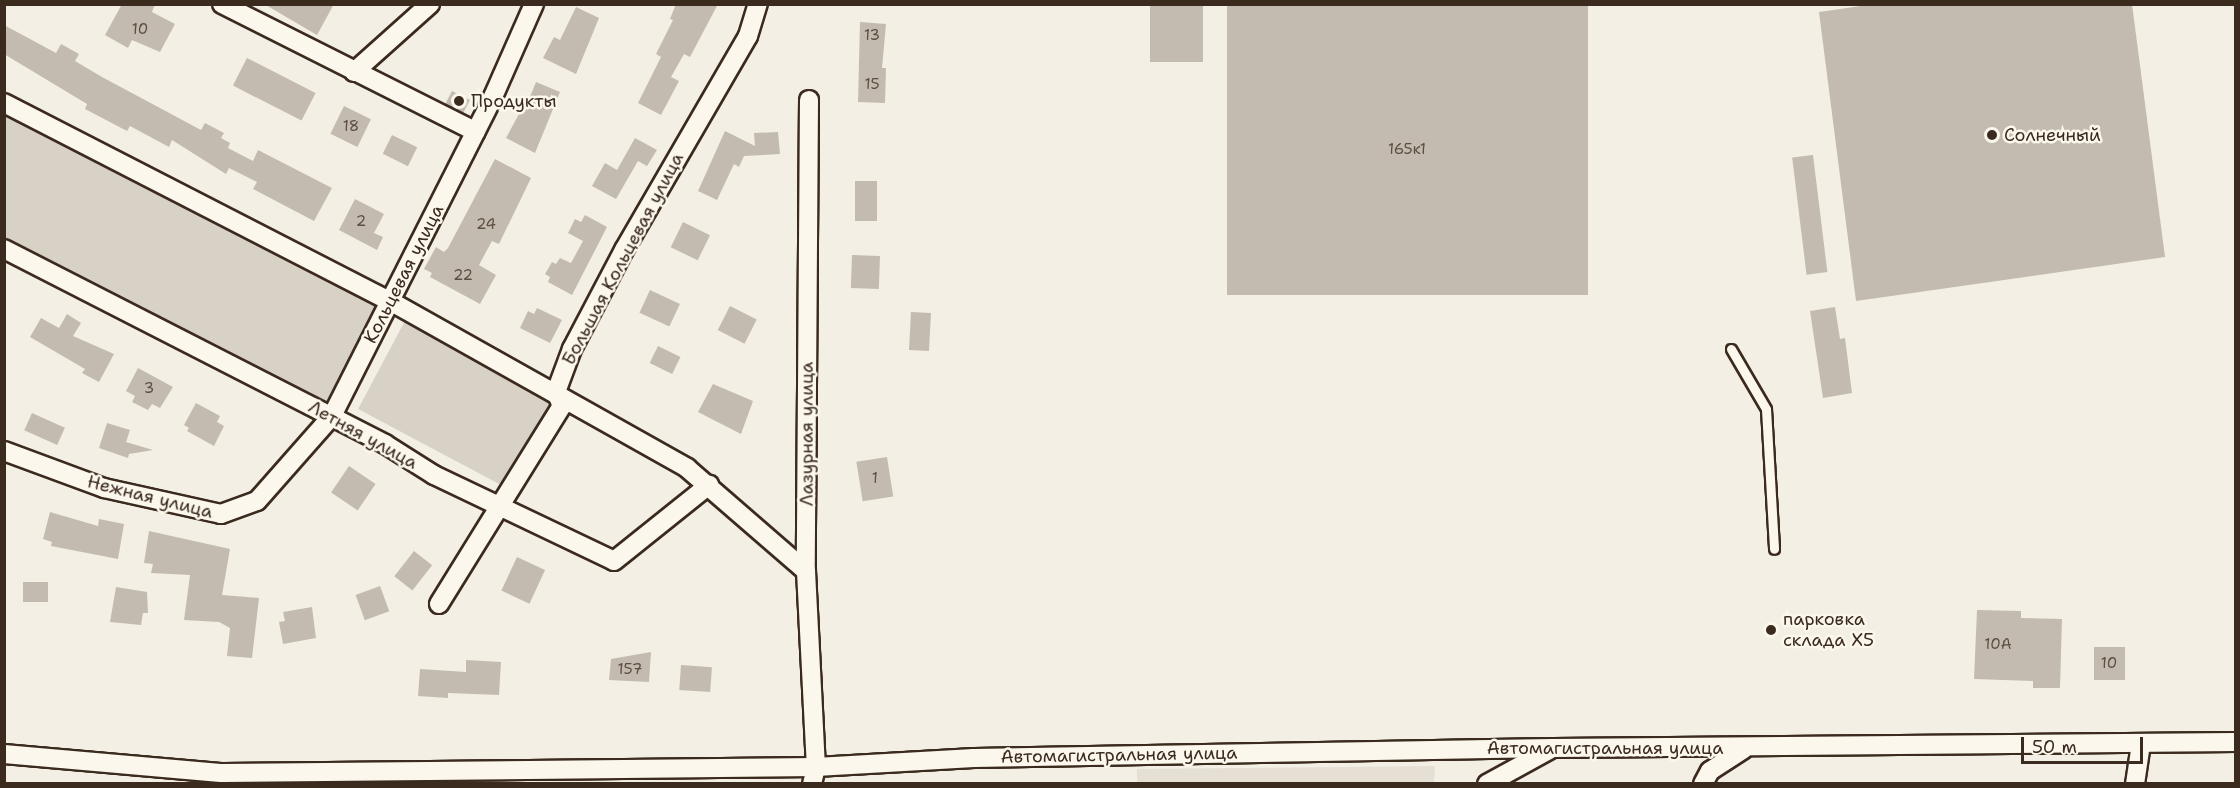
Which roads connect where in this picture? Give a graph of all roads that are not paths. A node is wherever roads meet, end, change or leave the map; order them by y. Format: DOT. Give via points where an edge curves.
graph roads {
  1 [pos="222,4"];
  2 [pos="430,4"];
  3 [pos="534,4"];
  4 [pos="758,4"];
  5 [pos="354,72"];
  6 [pos="809,100"];
  7 [pos="4,104"];
  8 [pos="476,132"];
  9 [pos="4,249"];
  10 [pos="390,301"];
  11 [pos="1731,349"];
  12 [pos="556,392"];
  13 [pos="332,416"];
  14 [pos="4,452"];
  15 [pos="709,484"];
  16 [pos="499,507"];
  17 [pos="1774,549"];
  18 [pos="806,571"];
  19 [pos="439,604"];
  20 [pos="2235,742"];
  21 [pos="2141,744"];
  22 [pos="1748,747"];
  23 [pos="1553,748"];
  24 [pos="4,754"];
  25 [pos="814,775"];
  26 [pos="1487,783"];
  27 [pos="1703,783"];
  28 [pos="2135,783"];
  1 -- 5 [label="street"];
  2 -- 5 [label="street"];
  3 -- 8 [label="street, Кольцевая улица"];
  4 -- 12 [label="street, Большая Кольцевая улица" via="748,36 624,250 572,349"];
  5 -- 8 [label="street"];
  6 -- 18 [label="street, Лазурная улица"];
  7 -- 10 [label="street"];
  8 -- 10 [label="street, Кольцевая улица"];
  9 -- 13 [label="street, Летняя улица"];
  10 -- 12 [label="street"];
  10 -- 13 [label="street, Кольцевая улица"];
  11 -- 17 [label="lane" via="1766,409"];
  12 -- 15 [label="street"];
  12 -- 16 [label="street, Большая Кольцевая улица" via="562,406"];
  13 -- 14 [label="street, Нежная улица" via="257,501 221,514 104,488"];
  13 -- 16 [label="street, Летняя улица"];
  15 -- 16 [label="street, Летняя улица" via="614,561"];
  15 -- 18 [label="street"];
  16 -- 19 [label="street, Большая Кольцевая улица"];
  18 -- 25 [label="street, Лазурная улица"];
  20 -- 21 [label="street, Автомагистральная улица"];
  21 -- 22 [label="street, Автомагистральная улица"];
  21 -- 28 [label="street"];
  22 -- 23 [label="street, Автомагистральная улица"];
  22 -- 27 [label="street" via="1710,771"];
  23 -- 25 [label="street, Автомагистральная улица" via="974,758"];
  23 -- 26 [label="street"];
  24 -- 25 [label="street, Автомагистральная улица" via="224,773"];
}
